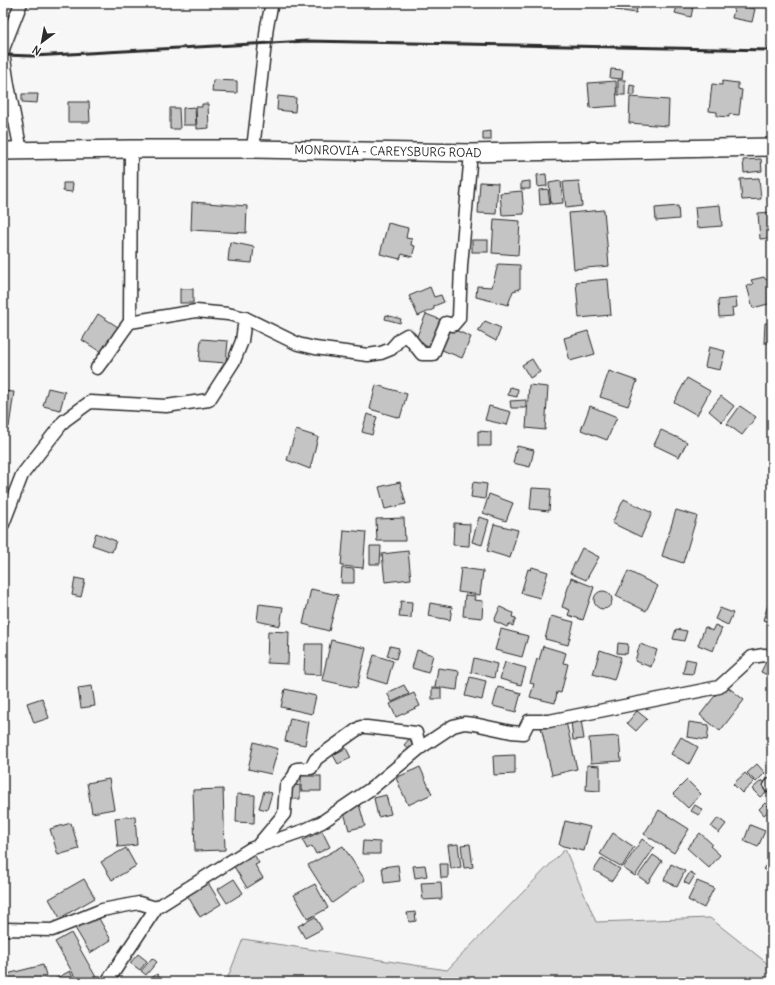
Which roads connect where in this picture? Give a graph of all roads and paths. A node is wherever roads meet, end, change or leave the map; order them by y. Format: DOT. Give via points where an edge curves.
graph roads {
  1 [pos="21,3"];
  2 [pos="272,3"];
  3 [pos="3,49"];
  4 [pos="3,52"];
  5 [pos="772,147"];
  6 [pos="131,149"];
  7 [pos="253,149"];
  8 [pos="3,151"];
  9 [pos="21,151"];
  10 [pos="471,153"];
  11 [pos="245,318"];
  12 [pos="130,322"];
  13 [pos="97,368"];
  14 [pos="3,524"];
  15 [pos="772,656"];
  16 [pos="420,748"];
  17 [pos="258,845"];
  18 [pos="156,908"];
  19 [pos="3,929"];
  20 [pos="108,982"];
  1 -- 3 [label="street"];
  2 -- 7 [label="street"];
  4 -- 9 [label="street"];
  5 -- 10 [label="main road, MONROVIA - CAREYSBURG ROAD"];
  6 -- 7 [label="main road, MONROVIA - CAREYSBURG ROAD"];
  6 -- 9 [label="main road, MONROVIA - CAREYSBURG ROAD"];
  6 -- 12 [label="street"];
  7 -- 10 [label="main road, MONROVIA - CAREYSBURG ROAD"];
  8 -- 9 [label="main road, MONROVIA - CAREYSBURG ROAD"];
  10 -- 11 [label="street" via="459,318 454,325 446,323 433,354 422,354 407,335 391,349 368,355 315,348 298,344"];
  11 -- 12 [label="street" via="196,311"];
  11 -- 14 [label="street" via="242,341 234,361 209,400 166,406 90,402 64,421 22,476"];
  12 -- 13 [label="street"];
  15 -- 16 [label="street" via="752,657 719,687 549,721 528,721 523,733 464,723 453,726"];
  16 -- 17 [label="street" via="372,788 322,822"];
  16 -- 17 [label="street" via="416,733 361,727 316,759 311,768 297,769 286,786 284,814"];
  17 -- 18 [label="street"];
  18 -- 19 [label="street" via="139,903 102,910 52,930"];
  18 -- 20 [label="street"];
}
